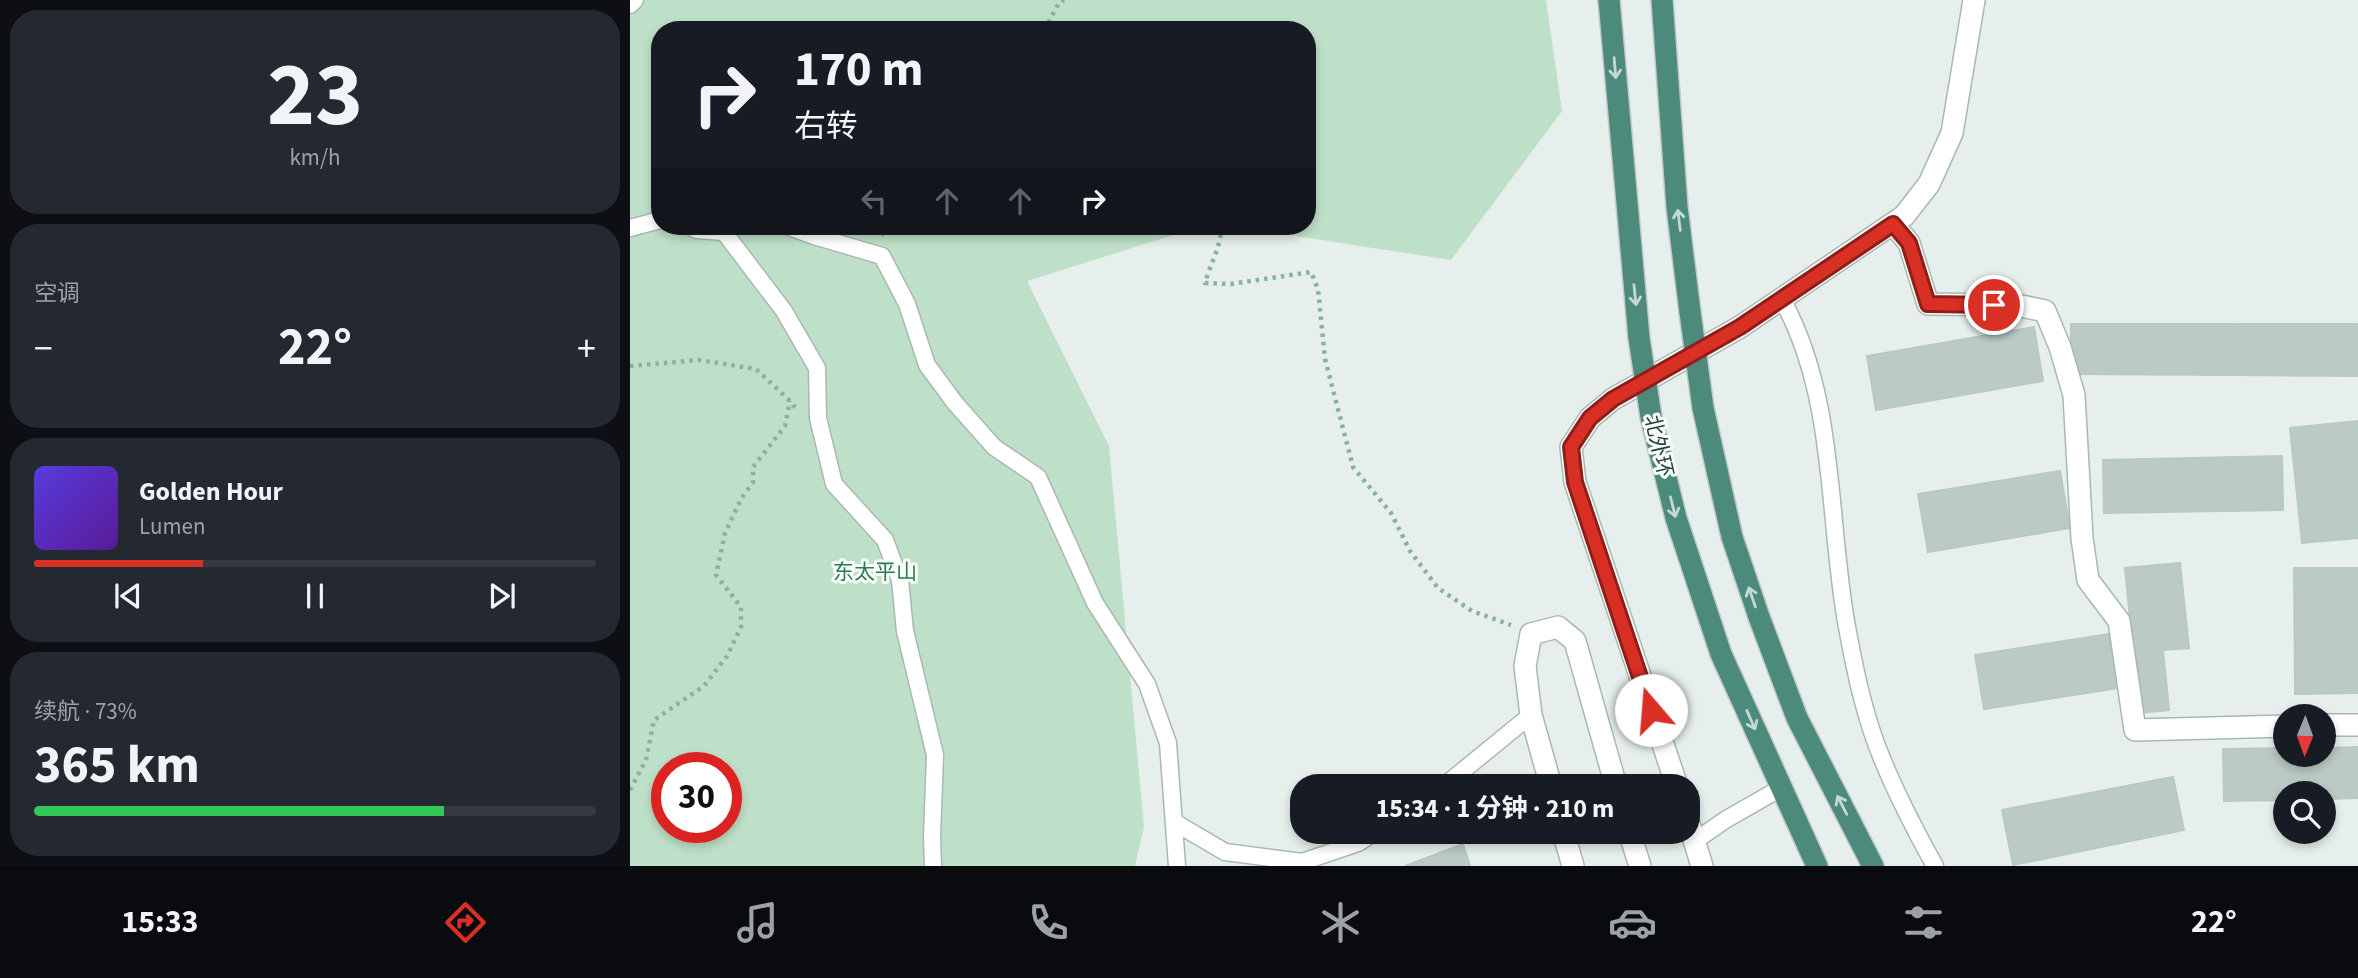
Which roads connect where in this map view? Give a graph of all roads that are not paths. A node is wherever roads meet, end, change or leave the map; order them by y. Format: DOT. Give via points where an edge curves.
graph roads {
  1 [pos="635,0"];
  2 [pos="1609,0"];
  3 [pos="1662,0"];
  4 [pos="1974,0"];
  5 [pos="630,5"];
  6 [pos="651,222"];
  7 [pos="1893,224"];
  8 [pos="630,228"];
  9 [pos="726,235"];
  10 [pos="811,235"];
  11 [pos="1782,299"];
  12 [pos="1531,716"];
  13 [pos="2358,724"];
  14 [pos="2336,725"];
  15 [pos="2273,726"];
  16 [pos="1459,774"];
  17 [pos="1548,774"];
  18 [pos="1613,774"];
  19 [pos="1673,774"];
  20 [pos="1781,788"];
  21 [pos="1174,822"];
  22 [pos="1700,838"];
  23 [pos="1355,844"];
  24 [pos="1567,844"];
  25 [pos="1633,844"];
  26 [pos="1696,844"];
  27 [pos="933,866"];
  28 [pos="1177,866"];
  29 [pos="1573,866"];
  30 [pos="1640,866"];
  31 [pos="1702,866"];
  32 [pos="1817,866"];
  33 [pos="1873,866"];
  34 [pos="1935,866"];
  1 -- 5 [label="lane"];
  2 -- 20 [label="highway, 北外环, one-way, bridge" via="1639,338 1651,417 1676,518 1721,653"];
  33 -- 3 [label="highway, one-way, bridge" via="1797,718 1732,537 1703,408 1690,312 1677,207"];
  4 -- 7 [label="street" via="1952,133 1929,184"];
  6 -- 8 [label="lane"];
  7 -- 11 [label="street"];
  7 -- 15 [label="street" via="1909,243 1928,304 2017,305 2045,311 2074,395 2088,580 2119,621 2135,730"];
  9 -- 27 [label="lane" via="784,311 817,368 818,418 834,484 885,540 900,580 905,631 935,755"];
  10 -- 21 [label="lane" via="882,256 907,304 927,365 994,447 1038,477 1095,603 1147,684 1168,743"];
  11 -- 19 [label="street" via="1613,399 1590,418 1571,447 1575,482"];
  11 -- 34 [label="lane" via="1807,355 1819,405 1847,626 1864,706 1882,759"];
  12 -- 16 [label="lane"];
  12 -- 17 [label="street"];
  12 -- 18 [label="street" via="1525,666 1531,634 1558,627 1575,641"];
  13 -- 14 [label="street"];
  20 -- 22 [label="lane"];
  20 -- 32 [label="highway, 北外环"];
  21 -- 23 [label="lane" via="1225,852 1302,862"];
  21 -- 28 [label="lane"];
  24 -- 29 [label="street"];
  25 -- 30 [label="street"];
  26 -- 31 [label="street"];
}
